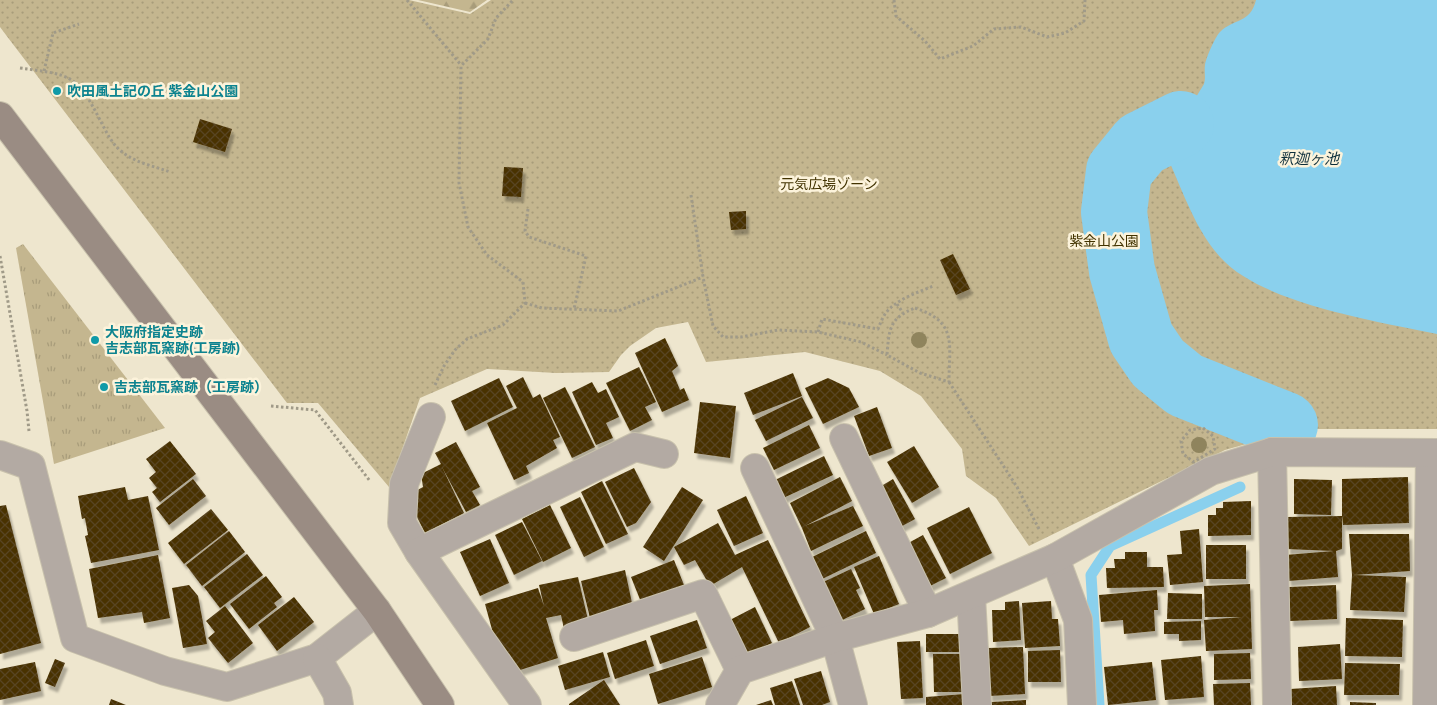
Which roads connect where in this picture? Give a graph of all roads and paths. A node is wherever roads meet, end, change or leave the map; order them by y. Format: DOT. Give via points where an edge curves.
graph roads {
  1 [pos="407,0"];
  2 [pos="512,0"];
  3 [pos="894,0"];
  4 [pos="1085,0"];
  5 [pos="79,24"];
  6 [pos="461,66"];
  7 [pos="20,68"];
  8 [pos="44,72"];
  9 [pos="0,116"];
  10 [pos="170,172"];
  11 [pos="691,194"];
  12 [pos="528,209"];
  13 [pos="0,256"];
  14 [pos="703,277"];
  15 [pos="933,286"];
  16 [pos="525,303"];
  17 [pos="897,304"];
  18 [pos="574,309"];
  19 [pos="903,313"];
  20 [pos="818,332"];
  21 [pos="887,355"];
  22 [pos="949,382"];
  23 [pos="271,406"];
  24 [pos="431,417"];
  25 [pos="844,438"];
  26 [pos="1272,452"];
  27 [pos="1433,453"];
  28 [pos="664,454"];
  29 [pos="0,455"];
  30 [pos="31,466"];
  31 [pos="755,468"];
  32 [pos="402,523"];
  33 [pos="419,552"];
  34 [pos="1055,558"];
  35 [pos="971,595"];
  36 [pos="377,610"];
  37 [pos="928,613"];
  38 [pos="574,636"];
  39 [pos="835,638"];
  40 [pos="1432,638"];
  41 [pos="317,658"];
  42 [pos="740,670"];
  43 [pos="1427,704"];
  44 [pos="339,705"];
  45 [pos="440,705"];
  46 [pos="527,705"];
  47 [pos="720,705"];
  48 [pos="854,705"];
  49 [pos="977,705"];
  50 [pos="1082,705"];
  51 [pos="1277,705"];
  1 -- 6 [label="path"];
  2 -- 6 [label="path" via="496,18 488,38"];
  3 -- 4 [label="path" via="896,16 940,59 973,46 994,29 1021,27 1047,37 1064,34 1084,21"];
  5 -- 8 [label="path" via="54,33"];
  6 -- 16 [label="path" via="459,184 468,227 487,255 523,282"];
  7 -- 8 [label="path"];
  8 -- 10 [label="path" via="75,81 107,134 122,152"];
  9 -- 36 [label="street"];
  11 -- 14 [label="path"];
  12 -- 18 [label="path" via="525,232 529,237 586,256"];
  13 -- 30 [label="path" via="27,411"];
  14 -- 18 [label="path" via="618,312"];
  14 -- 20 [label="path" via="713,326 724,336 741,337 778,330"];
  15 -- 17 [label="path"];
  16 -- 18 [label="path" via="542,308"];
  16 -- 24 [label="path" via="503,325 467,339 455,350 428,401"];
  17 -- 19 [label="path"];
  17 -- 20 [label="path" via="886,313 878,329 822,318"];
  19 -- 21 [label="path" via="893,322"];
  19 -- 22 [label="path" via="915,308 942,322 949,338"];
  20 -- 21 [label="path" via="861,342"];
  21 -- 22 [label="path"];
  22 -- 34 [label="path" via="1016,487"];
  23 -- 32 [label="path" via="315,410"];
  24 -- 32 [label="street" via="404,484"];
  25 -- 37 [label="street"];
  26 -- 27 [label="street"];
  26 -- 34 [label="street" via="1211,471"];
  26 -- 51 [label="street"];
  27 -- 40 [label="street"];
  28 -- 33 [label="street" via="635,448"];
  29 -- 30 [label="street"];
  30 -- 41 [label="street" via="76,638 165,671 227,687"];
  31 -- 39 [label="street"];
  32 -- 33 [label="street"];
  33 -- 46 [label="street"];
  34 -- 35 [label="street"];
  34 -- 50 [label="street" via="1078,620"];
  35 -- 37 [label="street"];
  35 -- 49 [label="street"];
  36 -- 41 [label="street"];
  36 -- 45 [label="street"];
  37 -- 39 [label="street"];
  38 -- 42 [label="street" via="703,594"];
  39 -- 42 [label="street"];
  39 -- 48 [label="street"];
  40 -- 43 [label="street"];
  41 -- 44 [label="street" via="337,693"];
  42 -- 47 [label="street"];
}
